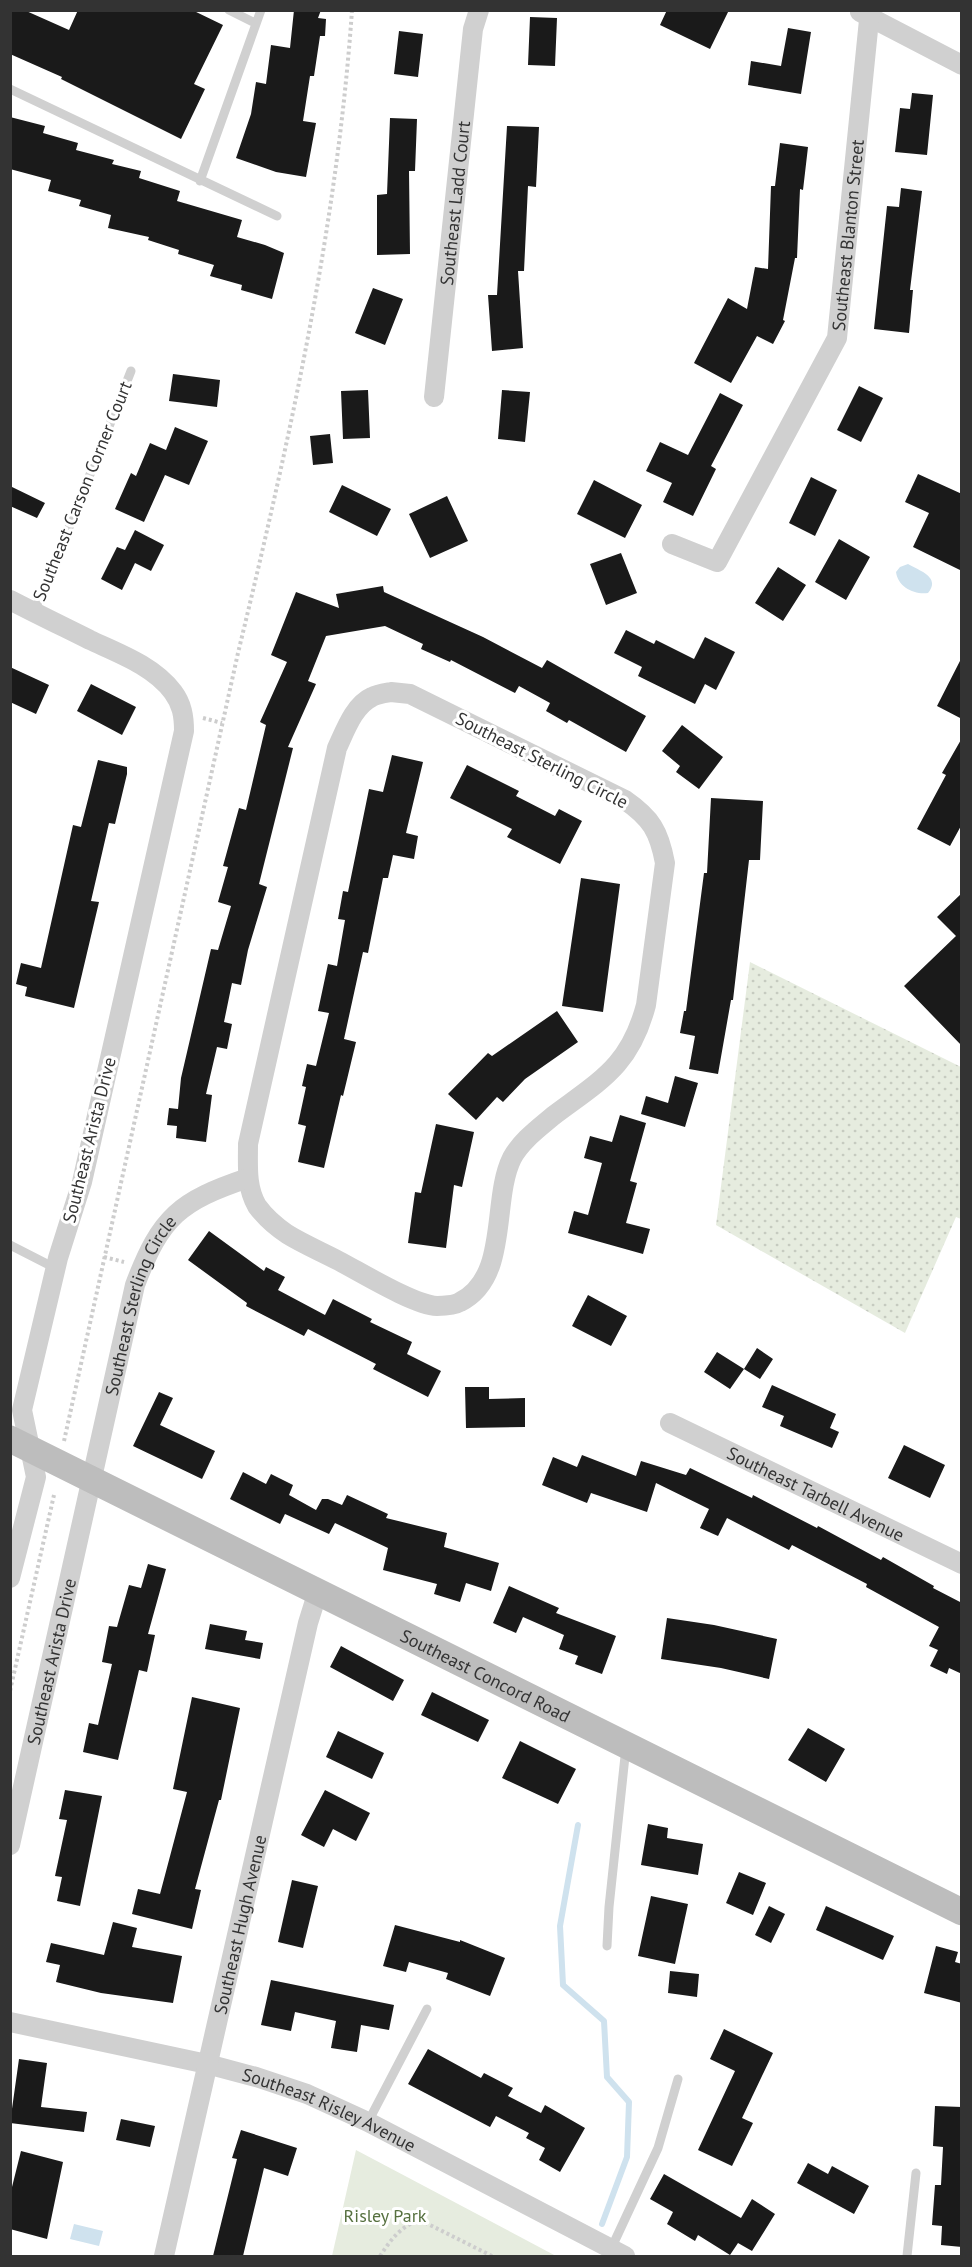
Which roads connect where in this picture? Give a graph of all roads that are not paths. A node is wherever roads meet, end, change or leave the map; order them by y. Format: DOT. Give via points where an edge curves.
graph roads {
  1 [pos="229,10"];
  2 [pos="261,10"];
  3 [pos="479,10"];
  4 [pos="866,13"];
  5 [pos="255,23"];
  6 [pos="962,65"];
  7 [pos="10,89"];
  8 [pos="200,181"];
  9 [pos="277,216"];
  10 [pos="131,371"];
  11 [pos="434,397"];
  12 [pos="672,544"];
  13 [pos="10,600"];
  14 [pos="32,611"];
  15 [pos="248,1178"];
  16 [pos="10,1245"];
  17 [pos="55,1268"];
  18 [pos="670,1423"];
  19 [pos="20,1444"];
  20 [pos="92,1478"];
  21 [pos="962,1564"];
  22 [pos="10,1578"];
  23 [pos="318,1591"];
  24 [pos="626,1745"];
  25 [pos="10,1845"];
  26 [pos="962,1912"];
  27 [pos="607,1946"];
  28 [pos="427,2009"];
  29 [pos="10,2022"];
  30 [pos="207,2064"];
  31 [pos="678,2079"];
  32 [pos="368,2122"];
  33 [pos="916,2174"];
  34 [pos="618,2253"];
  35 [pos="164,2256"];
  36 [pos="908,2256"];
  1 -- 5 [label="lane"];
  2 -- 5 [label="lane"];
  3 -- 11 [label="street, Southeast Ladd Court" via="473,29"];
  4 -- 6 [label="street"];
  4 -- 12 [label="street, Southeast Blanton Street" via="837,338 717,562"];
  5 -- 8 [label="lane"];
  7 -- 8 [label="lane"];
  8 -- 9 [label="lane"];
  10 -- 14 [label="lane, Southeast Carson Corner Court"];
  13 -- 14 [label="street"];
  14 -- 17 [label="street, Southeast Arista Drive" via="136,662 164,683 183,711 184,731 81,1182"];
  15 -- 15 [label="street, Southeast Sterling Circle" via="248,1144 337,748 347,726 371,697 391,692 410,694 625,800 643,813 654,827 665,863 641,1024 612,1072 540,1127 512,1158 492,1261 477,1289 459,1303 436,1306 403,1294 287,1234 268,1220 250,1192"];
  15 -- 20 [label="street, Southeast Sterling Circle" via="210,1191 183,1207 158,1234 135,1285"];
  16 -- 17 [label="lane"];
  17 -- 19 [label="street, Southeast Arista Drive" via="22,1410"];
  18 -- 21 [label="street, Southeast Tarbell Avenue"];
  19 -- 20 [label="street, Southeast Concord Road"];
  19 -- 22 [label="street, Southeast Arista Drive" via="36,1477"];
  20 -- 23 [label="street, Southeast Concord Road"];
  20 -- 25 [label="street, Southeast Arista Drive"];
  23 -- 24 [label="street, Southeast Concord Road"];
  23 -- 30 [label="street, Southeast Hugh Avenue"];
  24 -- 26 [label="street, Southeast Concord Road"];
  24 -- 27 [label="lane"];
  28 -- 32 [label="lane"];
  29 -- 30 [label="street, Southeast Risley Avenue"];
  30 -- 32 [label="street, Southeast Risley Avenue" via="307,2094"];
  30 -- 35 [label="street, Southeast Hugh Avenue"];
  31 -- 34 [label="lane" via="658,2148"];
  32 -- 34 [label="street, Southeast Risley Avenue"];
  33 -- 36 [label="lane"];
}
